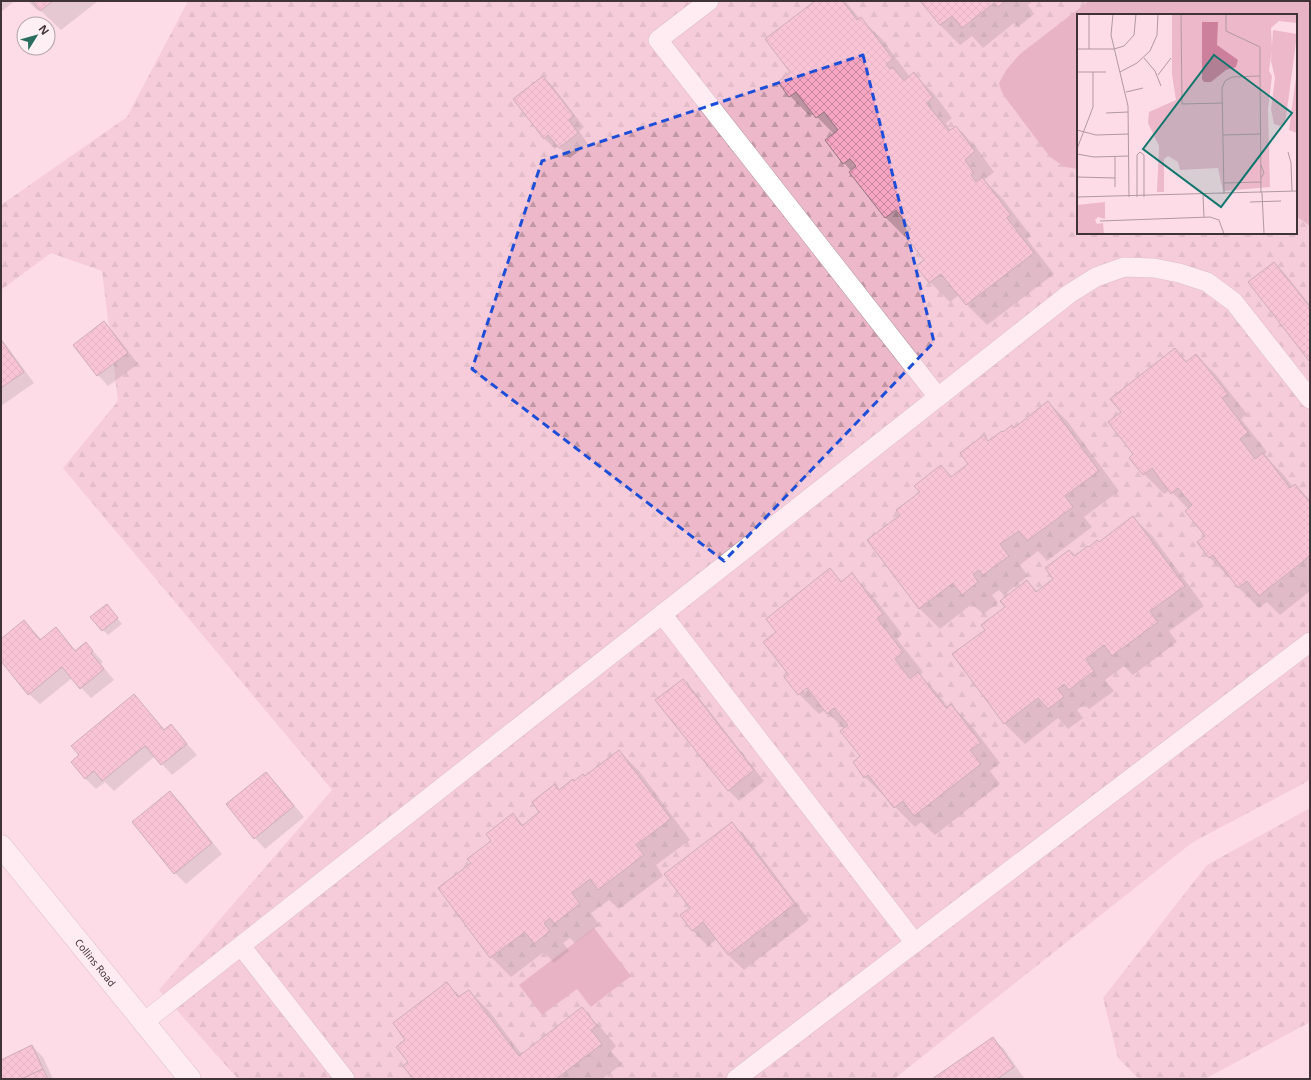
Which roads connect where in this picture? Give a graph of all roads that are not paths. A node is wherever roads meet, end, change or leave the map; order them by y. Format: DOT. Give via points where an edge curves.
graph roads {
  1 [pos="709,1"];
  2 [pos="938,397"];
  3 [pos="1310,399"];
  4 [pos="662,614"];
  5 [pos="1310,642"];
  6 [pos="1,846"];
  7 [pos="915,943"];
  8 [pos="241,946"];
  9 [pos="144,1022"];
  10 [pos="190,1079"];
  11 [pos="345,1079"];
  12 [pos="736,1079"];
  1 -- 2 [label="lane" via="658,40"];
  2 -- 3 [label="lane" via="1070,294 1096,277 1124,267 1160,269 1207,282 1234,302"];
  2 -- 4 [label="lane"];
  4 -- 7 [label="lane"];
  4 -- 8 [label="lane"];
  5 -- 7 [label="lane"];
  6 -- 9 [label="street, Collins Road"];
  7 -- 12 [label="lane"];
  8 -- 9 [label="lane"];
  8 -- 11 [label="lane"];
  9 -- 10 [label="street, Collins Road"];
}
